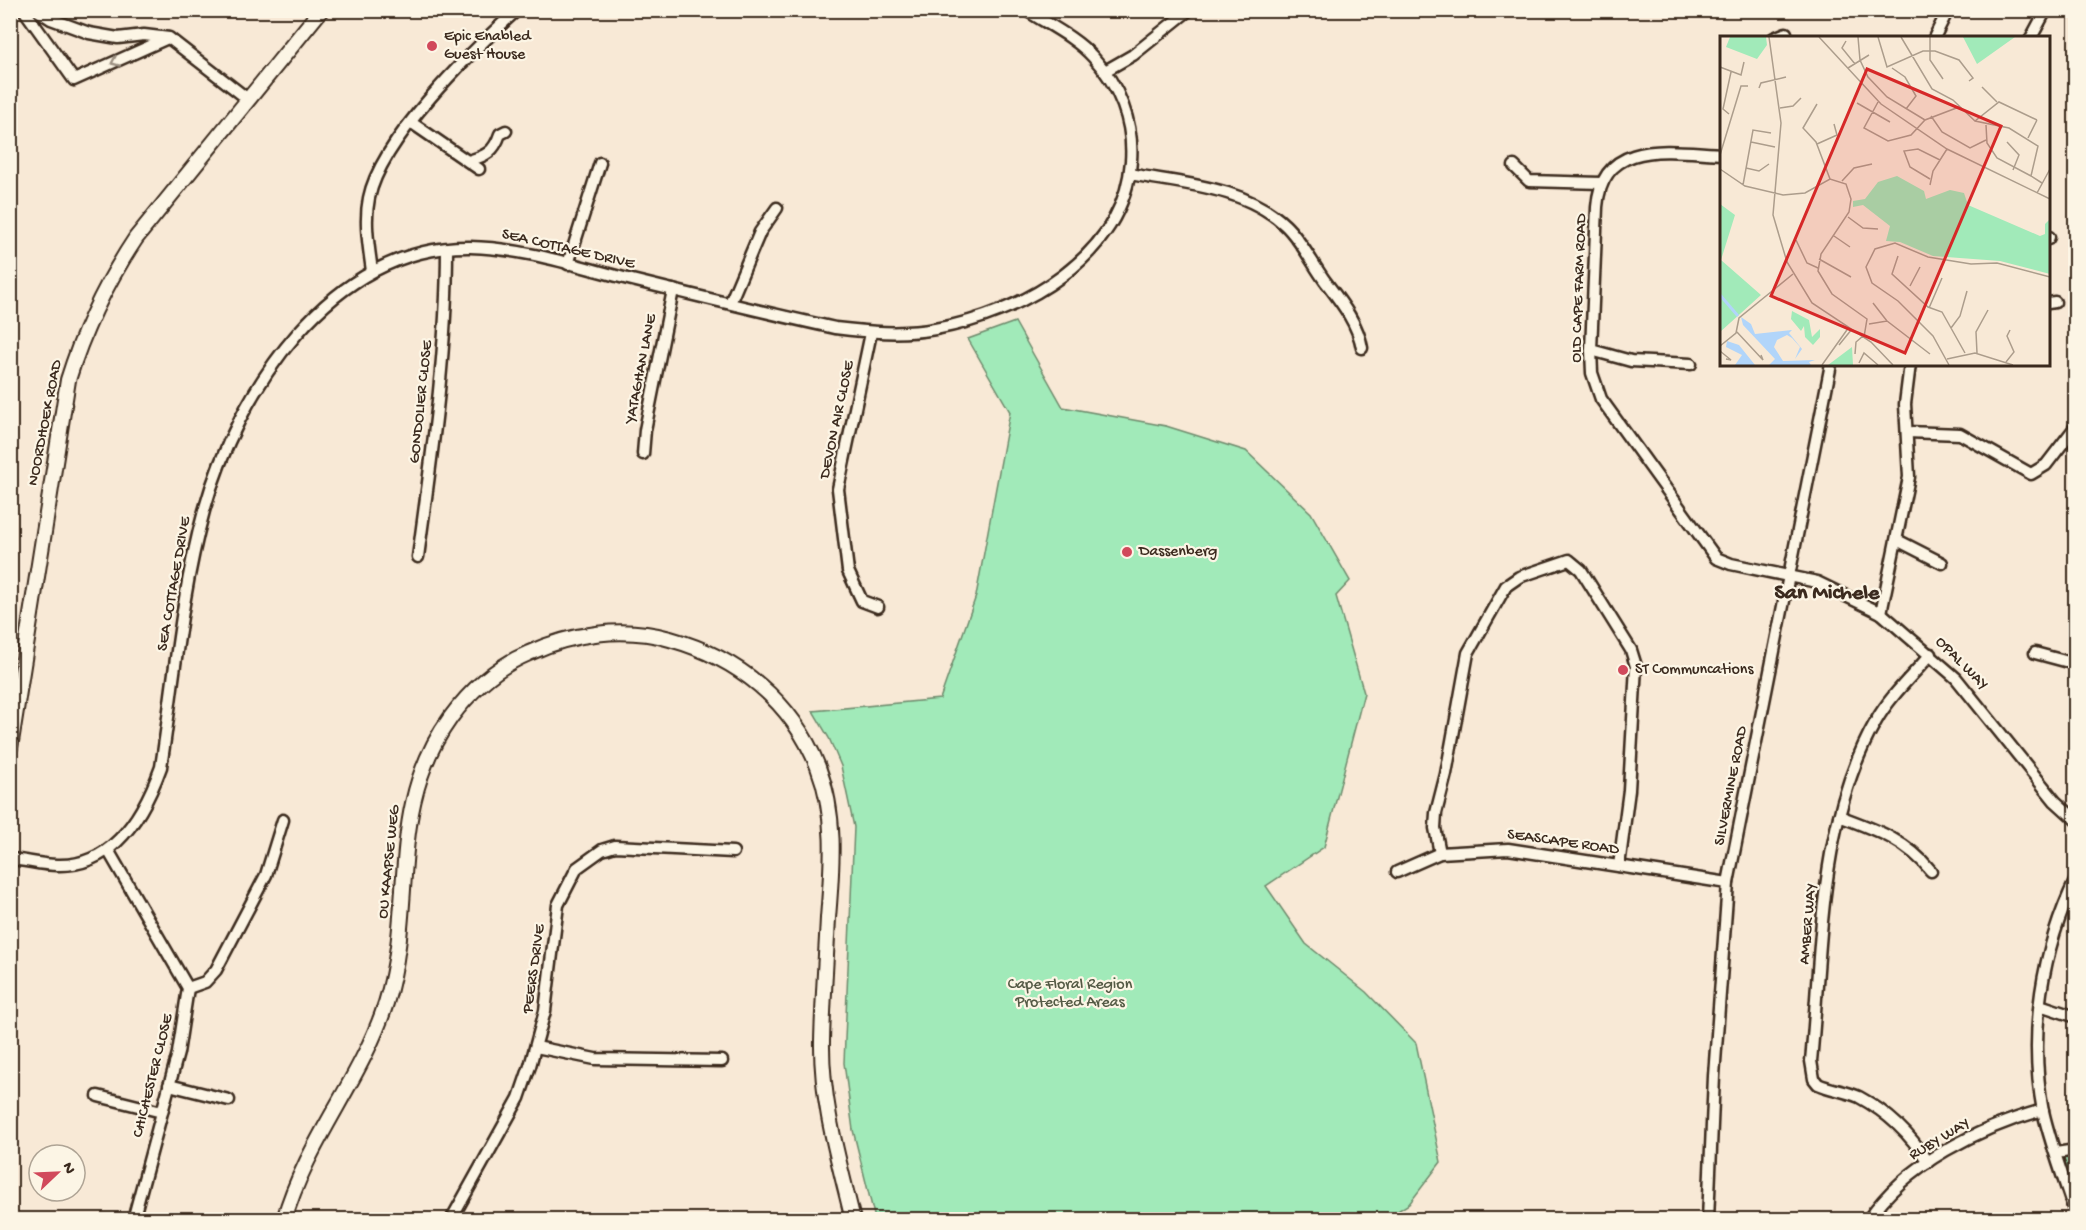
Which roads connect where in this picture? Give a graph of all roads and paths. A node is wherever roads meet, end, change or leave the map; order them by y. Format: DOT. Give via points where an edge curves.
graph roads {
  1 [pos="321,10"];
  2 [pos="517,10"];
  3 [pos="1026,10"];
  4 [pos="1189,10"];
  5 [pos="1948,10"];
  6 [pos="2046,10"];
  7 [pos="31,12"];
  8 [pos="1786,33"];
  9 [pos="1779,36"];
  10 [pos="1935,36"];
  11 [pos="2032,36"];
  12 [pos="168,38"];
  13 [pos="1105,71"];
  14 [pos="249,100"];
  15 [pos="412,123"];
  16 [pos="506,131"];
  17 [pos="1720,154"];
  18 [pos="468,161"];
  19 [pos="600,163"];
  20 [pos="1514,166"];
  21 [pos="479,169"];
  22 [pos="1130,174"];
  23 [pos="1601,183"];
  24 [pos="777,208"];
  25 [pos="447,249"];
  26 [pos="568,264"];
  27 [pos="372,271"];
  28 [pos="673,290"];
  29 [pos="730,303"];
  30 [pos="871,333"];
  31 [pos="1362,348"];
  32 [pos="1591,350"];
  33 [pos="1691,364"];
  34 [pos="1831,366"];
  35 [pos="1910,366"];
  36 [pos="2076,426"];
  37 [pos="1907,432"];
  38 [pos="643,454"];
  39 [pos="1897,540"];
  40 [pos="418,557"];
  41 [pos="1942,563"];
  42 [pos="1789,575"];
  43 [pos="878,607"];
  44 [pos="1881,613"];
  45 [pos="2035,653"];
  46 [pos="1931,654"];
  47 [pos="2076,664"];
  48 [pos="14,700"];
  49 [pos="11,741"];
  50 [pos="1839,816"];
  51 [pos="283,820"];
  52 [pos="2076,820"];
  53 [pos="108,850"];
  54 [pos="733,852"];
  55 [pos="1440,853"];
  56 [pos="10,859"];
  57 [pos="1619,866"];
  58 [pos="1931,871"];
  59 [pos="1397,872"];
  60 [pos="2076,879"];
  61 [pos="1728,883"];
  62 [pos="188,988"];
  63 [pos="2040,1005"];
  64 [pos="2076,1017"];
  65 [pos="536,1047"];
  66 [pos="722,1061"];
  67 [pos="169,1085"];
  68 [pos="98,1096"];
  69 [pos="229,1100"];
  70 [pos="2043,1110"];
  71 [pos="162,1112"];
  72 [pos="2076,1150"];
  73 [pos="2056,1153"];
  74 [pos="1928,1162"];
  75 [pos="2076,1216"];
  76 [pos="133,1220"];
  77 [pos="284,1220"];
  78 [pos="451,1220"];
  79 [pos="853,1220"];
  80 [pos="1708,1220"];
  81 [pos="1868,1220"];
  1 -- 14 [label="main road, NOORDHOEK ROAD"];
  2 -- 15 [label="street" via="475,48"];
  3 -- 13 [label="street, SEA COTTAGE DRIVE" via="1081,45"];
  4 -- 13 [label="street"];
  5 -- 10 [label="street"];
  6 -- 11 [label="street"];
  7 -- 12 [label="street" via="89,33 118,38"];
  12 -- 7 [label="street, one-way" via="74,80"];
  8 -- 9 [label="street"];
  12 -- 14 [label="street"];
  13 -- 22 [label="street, SEA COTTAGE DRIVE" via="1125,109 1132,151"];
  14 -- 48 [label="main road, NOORDHOEK ROAD" via="136,238 113,273 80,343 68,380"];
  15 -- 18 [label="street"];
  15 -- 27 [label="street" via="379,169 369,198"];
  16 -- 18 [label="street" via="500,134 489,154"];
  17 -- 23 [label="street" via="1648,151 1624,158"];
  18 -- 21 [label="street"];
  19 -- 26 [label="street"];
  20 -- 23 [label="street" via="1529,181"];
  22 -- 30 [label="street, SEA COTTAGE DRIVE" via="1124,200 1102,238 1078,263 1030,295 957,325"];
  22 -- 31 [label="street" via="1238,196 1276,218 1292,233 1358,329"];
  23 -- 32 [label="street, OLD CAPE FARM ROAD"];
  24 -- 29 [label="street" via="759,232"];
  25 -- 26 [label="street, SEA COTTAGE DRIVE" via="490,248"];
  25 -- 27 [label="street, SEA COTTAGE DRIVE" via="409,257"];
  25 -- 40 [label="street, GONDOLIER CLOSE" via="437,419"];
  26 -- 28 [label="street, SEA COTTAGE DRIVE"];
  27 -- 53 [label="street, SEA COTTAGE DRIVE" via="334,295 302,326 255,394 220,466 193,554 160,767 149,800 135,822"];
  28 -- 29 [label="street, SEA COTTAGE DRIVE"];
  28 -- 38 [label="street, YATAGHAN LANE"];
  29 -- 30 [label="street, SEA COTTAGE DRIVE"];
  30 -- 43 [label="street, DEVON AIR CLOSE" via="838,489 853,586 862,602"];
  32 -- 33 [label="street" via="1631,361"];
  32 -- 42 [label="street, OLD CAPE FARM ROAD" via="1601,399 1708,551 1722,562"];
  34 -- 42 [label="street, SILVERMINE ROAD"];
  35 -- 37 [label="street"];
  36 -- 37 [label="street" via="2046,465 2031,474 1960,434"];
  37 -- 39 [label="street" via="1909,477"];
  39 -- 41 [label="street"];
  39 -- 44 [label="street"];
  42 -- 44 [label="street, OPAL WAY" via="1817,582"];
  42 -- 61 [label="street, SILVERMINE ROAD"];
  44 -- 46 [label="street, OPAL WAY"];
  45 -- 47 [label="street"];
  46 -- 50 [label="street, AMBER WAY" via="1876,720"];
  46 -- 52 [label="street, OPAL WAY" via="1985,710 2055,801"];
  48 -- 49 [label="main road, NOORDHOEK ROAD"];
  50 -- 58 [label="street" via="1898,841"];
  50 -- 74 [label="street, AMBER WAY" via="1829,869 1811,1061 1814,1079 1858,1097 1890,1119 1915,1142"];
  51 -- 62 [label="street" via="266,875 216,969 205,982"];
  53 -- 56 [label="street, SEA COTTAGE DRIVE" via="80,862 57,866"];
  53 -- 62 [label="street"];
  54 -- 65 [label="street, PEERS DRIVE" via="615,846 602,850 577,868 558,905 551,976"];
  55 -- 57 [label="street, SEASCAPE ROAD" via="1508,849"];
  55 -- 57 [label="street" via="1436,813 1468,653 1506,586 1519,577 1569,560 1581,570 1635,660 1629,790"];
  55 -- 59 [label="street, SEASCAPE ROAD"];
  57 -- 61 [label="street, SEASCAPE ROAD"];
  60 -- 63 [label="street" via="2052,939"];
  61 -- 80 [label="street, SILVERMINE ROAD"];
  62 -- 67 [label="street, CHICHESTER CLOSE"];
  63 -- 64 [label="street"];
  63 -- 70 [label="street" via="2038,1042"];
  65 -- 66 [label="street" via="595,1059"];
  65 -- 78 [label="street, PEERS DRIVE" via="519,1098"];
  67 -- 69 [label="street"];
  67 -- 71 [label="street, CHICHESTER CLOSE"];
  68 -- 71 [label="street"];
  70 -- 73 [label="street"];
  70 -- 74 [label="street, RUBY WAY" via="2006,1121"];
  71 -- 76 [label="street, CHICHESTER CLOSE"];
  72 -- 73 [label="street"];
  73 -- 75 [label="street"];
  74 -- 81 [label="street, RUBY WAY" via="1888,1195"];
  77 -- 79 [label="main road, OU KAAPSE WEG" via="300,1174 385,1005 397,952 410,812 420,774 436,739 471,694 502,668 543,646 604,632 662,637 707,651 773,696 811,751 825,789 832,832 823,1090"];
}
